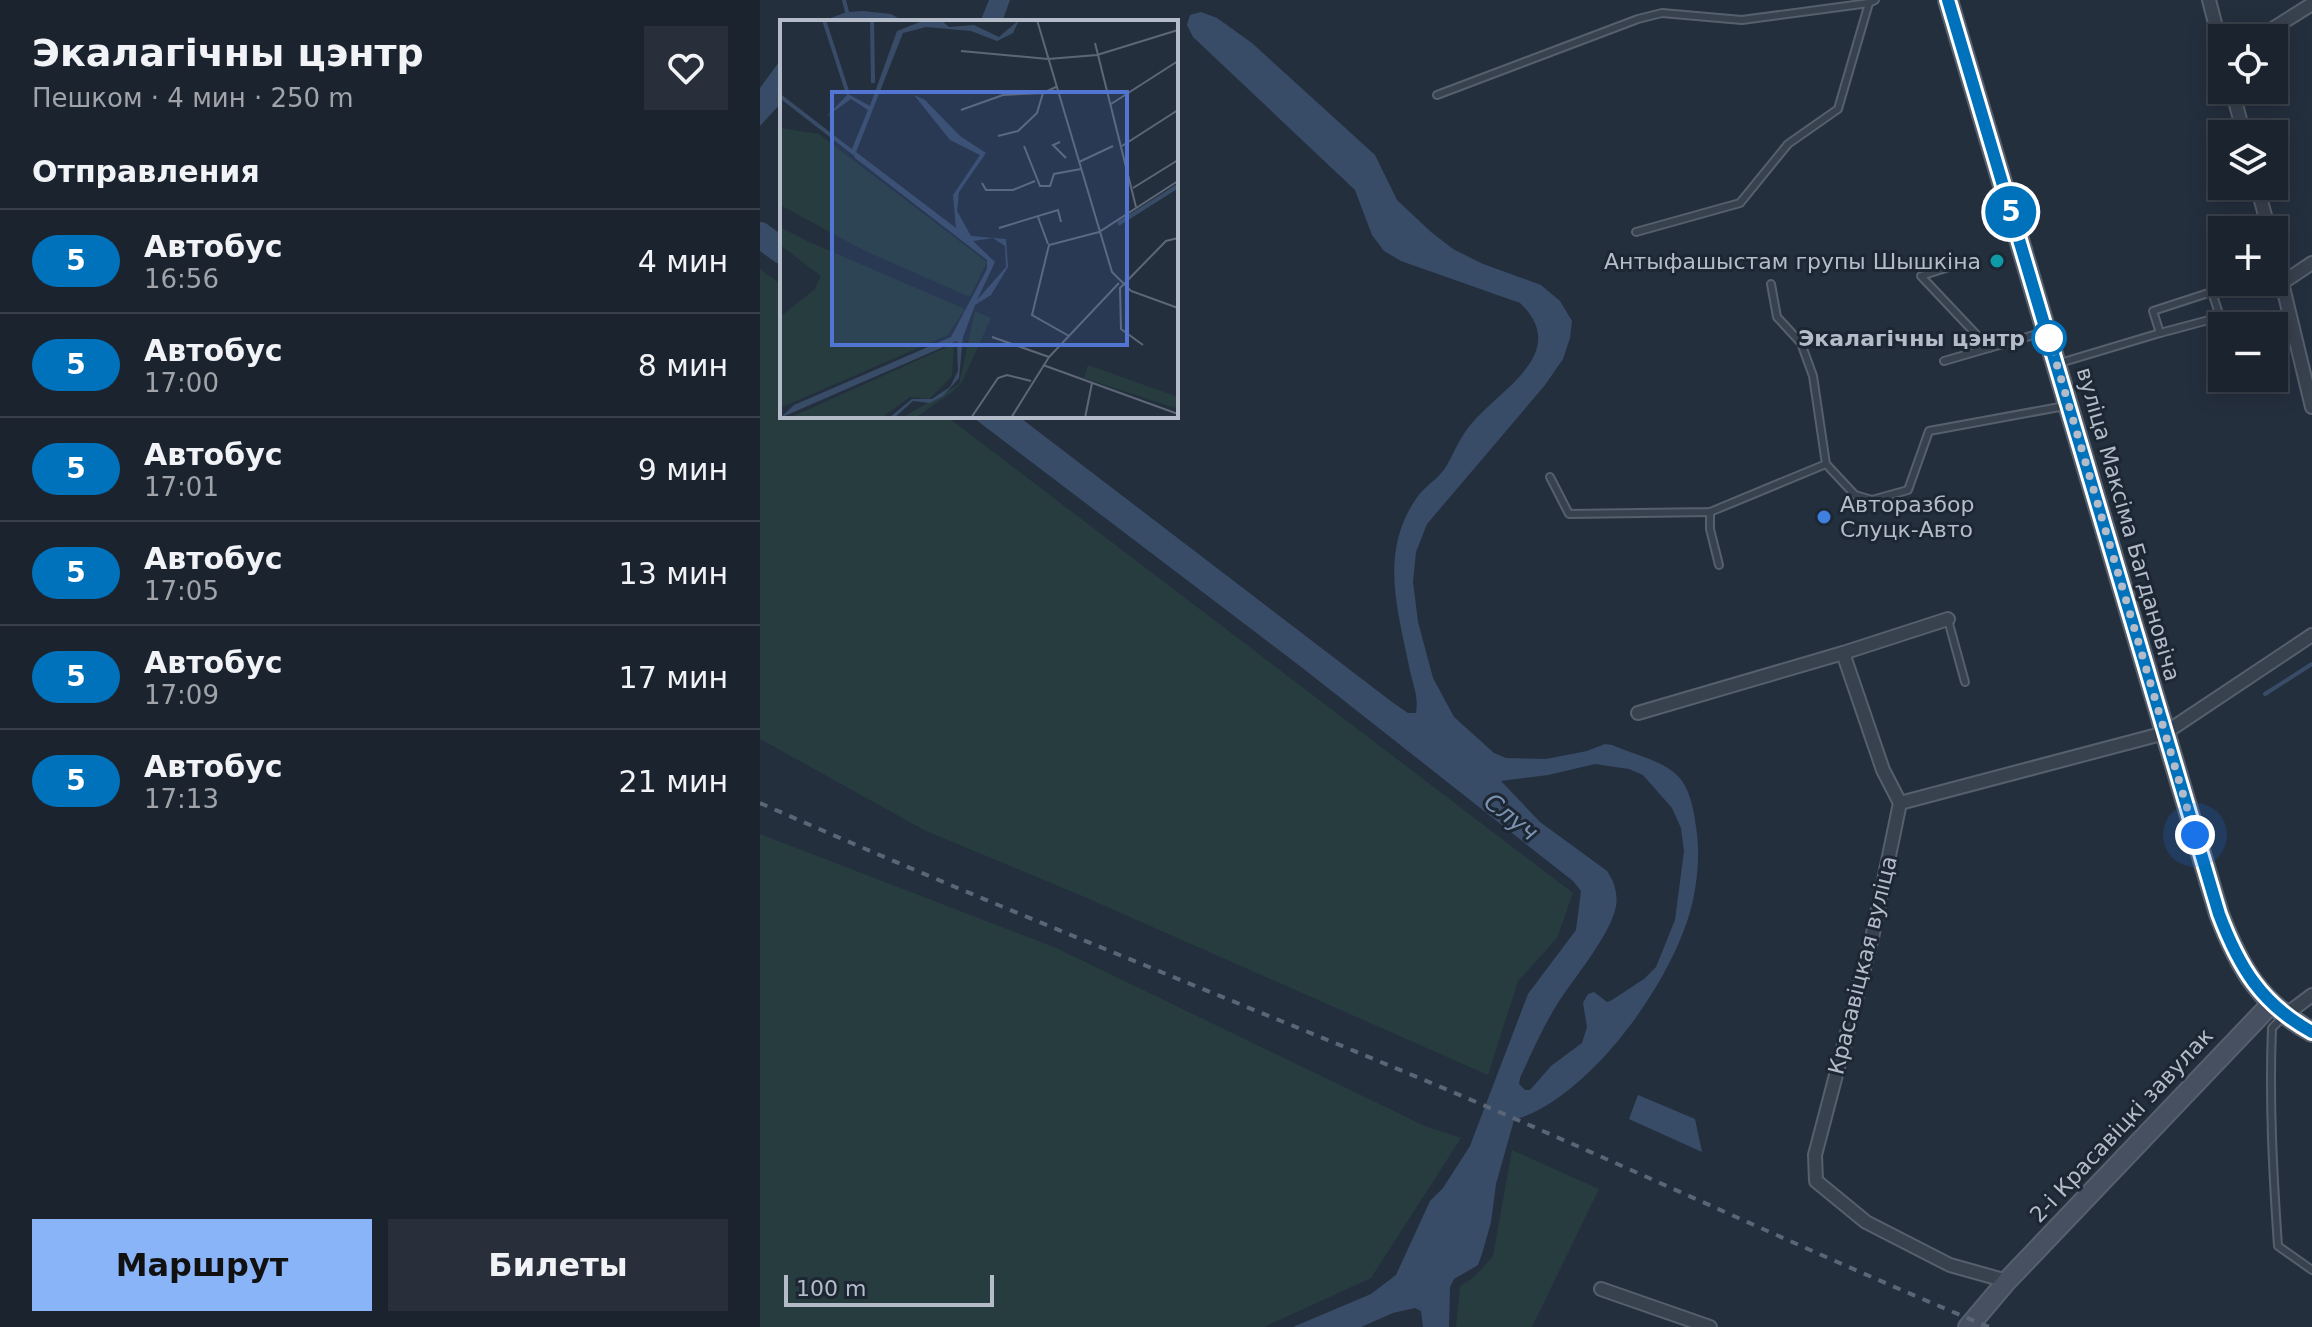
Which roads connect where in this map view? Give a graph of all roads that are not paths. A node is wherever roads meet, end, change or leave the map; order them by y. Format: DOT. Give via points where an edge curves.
graph roads {
  1 [pos="1948,0"];
  2 [pos="2209,0"];
  3 [pos="1872,1"];
  4 [pos="2312,4"];
  5 [pos="2215,24"];
  6 [pos="2280,24"];
  7 [pos="1437,95"];
  8 [pos="1636,232"];
  9 [pos="1961,263"];
  10 [pos="2312,263"];
  11 [pos="2288,279"];
  12 [pos="1771,284"];
  13 [pos="2208,293"];
  14 [pos="2213,296"];
  15 [pos="2285,296"];
  16 [pos="2047,331"];
  17 [pos="2160,333"];
  18 [pos="1989,348"];
  19 [pos="1944,361"];
  20 [pos="2057,364"];
  21 [pos="2069,405"];
  22 [pos="2312,407"];
  23 [pos="1826,464"];
  24 [pos="1550,477"];
  25 [pos="1710,512"];
  26 [pos="1719,565"];
  27 [pos="1948,619"];
  28 [pos="2312,635"];
  29 [pos="1843,653"];
  30 [pos="1965,682"];
  31 [pos="1638,713"];
  32 [pos="2165,733"];
  33 [pos="1900,803"];
  34 [pos="2312,995"];
  35 [pos="2277,1010"];
  36 [pos="2312,1032"];
  37 [pos="2312,1270"];
  38 [pos="2007,1281"];
  39 [pos="1601,1289"];
  40 [pos="1710,1327"];
  41 [pos="1968,1327"];
  1 -- 16 [label="main road, вуліца Максіма Багдановіча"];
  2 -- 5 [label="street"];
  3 -- 7 [label="lane" via="1742,20 1662,13"];
  3 -- 8 [label="lane" via="1838,109 1788,144 1740,203"];
  4 -- 6 [label="street"];
  9 -- 18 [label="lane" via="1921,276"];
  10 -- 11 [label="street"];
  12 -- 23 [label="lane" via="1777,317 1801,343 1813,376"];
  13 -- 17 [label="lane" via="2153,311"];
  14 -- 17 [label="lane" via="2220,317"];
  15 -- 22 [label="street"];
  16 -- 18 [label="lane"];
  16 -- 20 [label="main road, вуліца Максіма Багдановіча"];
  17 -- 20 [label="lane"];
  18 -- 19 [label="lane"];
  20 -- 21 [label="main road, вуліца Максіма Багдановіча"];
  21 -- 23 [label="lane" via="1929,431 1908,490 1872,500 1855,495"];
  21 -- 32 [label="main road, вуліца Максіма Багдановіча"];
  23 -- 25 [label="lane"];
  24 -- 25 [label="lane" via="1569,514"];
  25 -- 26 [label="lane"];
  27 -- 29 [label="street"];
  27 -- 30 [label="lane"];
  28 -- 32 [label="street"];
  29 -- 31 [label="street"];
  29 -- 33 [label="street" via="1883,770"];
  32 -- 33 [label="street"];
  32 -- 35 [label="main road, вуліца Максіма Багдановіча" via="2230,944"];
  33 -- 38 [label="street, Красавіцкая вуліца" via="1814,1173 1816,1181 1866,1222 1950,1265"];
  34 -- 35 [label="street"];
  35 -- 36 [label="main road, вуліца Максіма Багдановіча"];
  35 -- 37 [label="lane" via="2270,1132 2278,1246"];
  35 -- 38 [label="main road, 2-і Красавіцкі завулак"];
  38 -- 41 [label="main road, 2-і Красавіцкі завулак"];
  39 -- 40 [label="street"];
}
